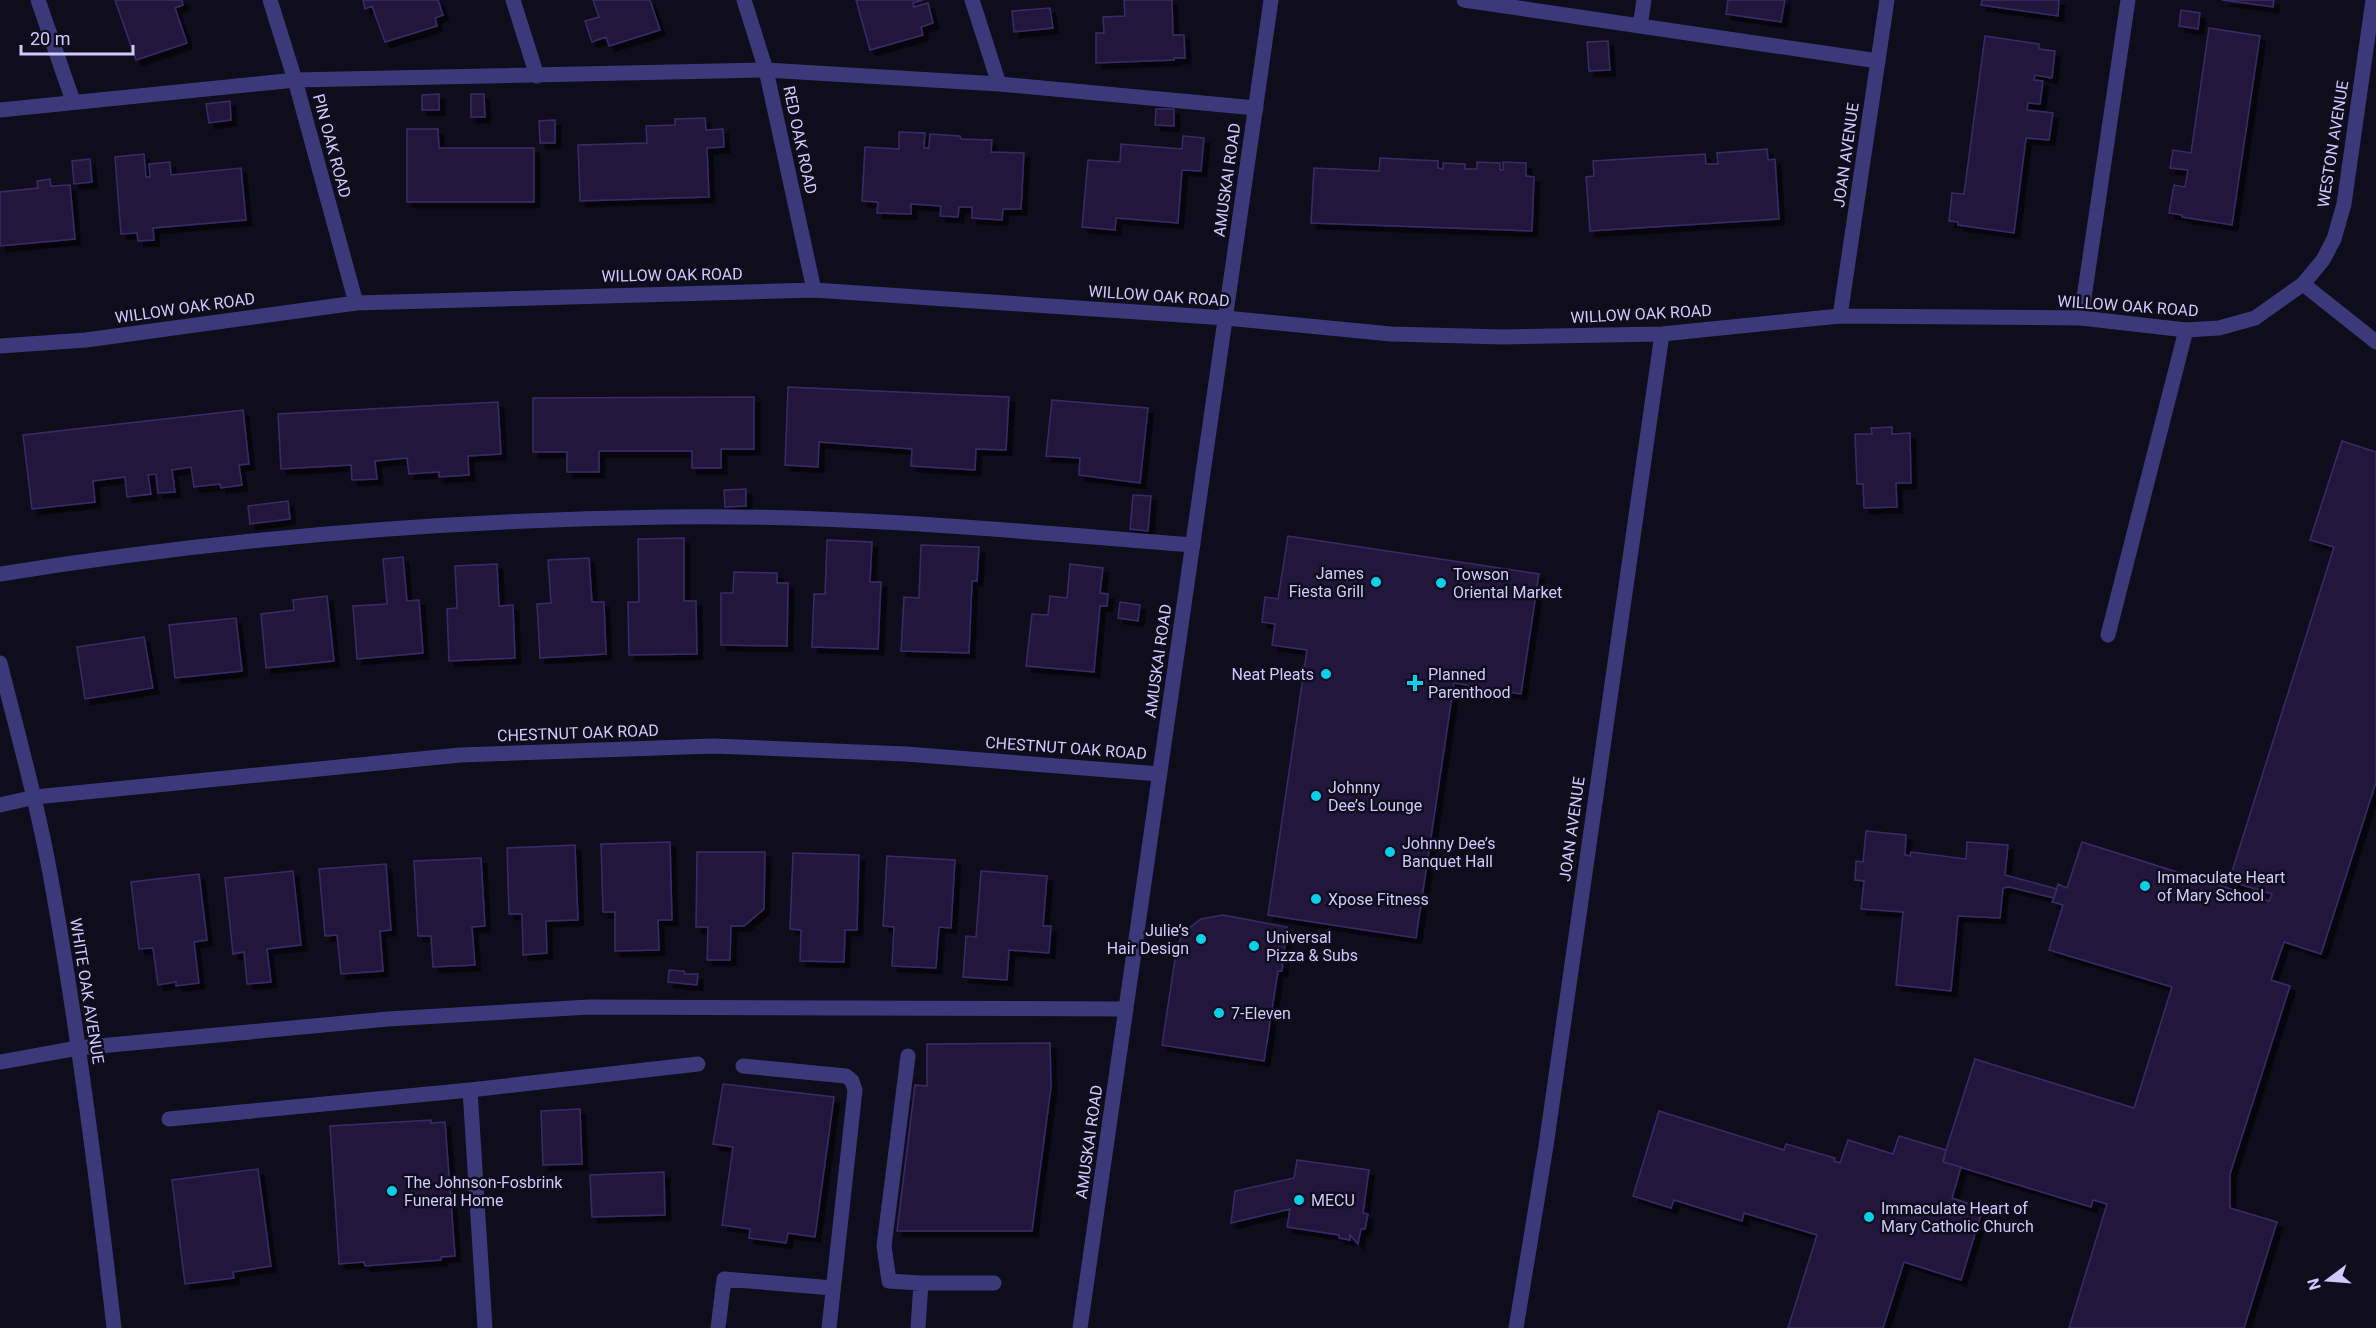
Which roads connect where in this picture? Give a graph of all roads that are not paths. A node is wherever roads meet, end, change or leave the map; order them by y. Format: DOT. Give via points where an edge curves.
graph roads {
  1 [pos="38,0"];
  2 [pos="270,0"];
  3 [pos="513,0"];
  4 [pos="744,0"];
  5 [pos="972,0"];
  6 [pos="1271,0"];
  7 [pos="1464,0"];
  8 [pos="1644,0"];
  9 [pos="1887,0"];
  10 [pos="2128,0"];
  11 [pos="2373,0"];
  12 [pos="1640,26"];
  13 [pos="1878,61"];
  14 [pos="766,70"];
  15 [pos="537,76"];
  16 [pos="295,80"];
  17 [pos="999,84"];
  18 [pos="73,101"];
  19 [pos="1256,108"];
  20 [pos="0,110"];
  21 [pos="2303,284"];
  22 [pos="814,290"];
  23 [pos="356,303"];
  24 [pos="1840,316"];
  25 [pos="1226,318"];
  26 [pos="2081,318"];
  27 [pos="2186,330"];
  28 [pos="1662,334"];
  29 [pos="2376,342"];
  30 [pos="0,346"];
  31 [pos="1193,545"];
  32 [pos="0,573"];
  33 [pos="2108,635"];
  34 [pos="0,663"];
  35 [pos="1160,774"];
  36 [pos="34,797"];
  37 [pos="0,805"];
  38 [pos="1126,1009"];
  39 [pos="78,1048"];
  40 [pos="908,1056"];
  41 [pos="0,1062"];
  42 [pos="698,1064"];
  43 [pos="743,1066"];
  44 [pos="470,1090"];
  45 [pos="169,1119"];
  46 [pos="921,1283"];
  47 [pos="994,1283"];
  48 [pos="833,1288"];
  49 [pos="114,1328"];
  50 [pos="485,1328"];
  51 [pos="718,1328"];
  52 [pos="829,1328"];
  53 [pos="918,1328"];
  54 [pos="1080,1328"];
  55 [pos="1516,1328"];
  1 -- 18 [label="street"];
  2 -- 16 [label="street, PIN OAK ROAD"];
  3 -- 15 [label="street"];
  4 -- 14 [label="street, RED OAK ROAD"];
  5 -- 17 [label="street"];
  6 -- 19 [label="street, AMUSKAI ROAD"];
  7 -- 12 [label="street"];
  8 -- 12 [label="street"];
  9 -- 13 [label="street, JOAN AVENUE"];
  10 -- 26 [label="street"];
  11 -- 21 [label="street, WESTON AVENUE" via="2344,204 2334,239"];
  12 -- 13 [label="street"];
  13 -- 24 [label="street, JOAN AVENUE"];
  14 -- 15 [label="street"];
  14 -- 17 [label="street"];
  14 -- 22 [label="street, RED OAK ROAD"];
  15 -- 16 [label="street"];
  16 -- 18 [label="street"];
  16 -- 23 [label="street, PIN OAK ROAD"];
  17 -- 19 [label="street"];
  18 -- 20 [label="street"];
  19 -- 25 [label="street, AMUSKAI ROAD"];
  21 -- 27 [label="street, WILLOW OAK ROAD" via="2254,318 2219,328"];
  21 -- 29 [label="street"];
  22 -- 23 [label="street, WILLOW OAK ROAD"];
  22 -- 25 [label="street, WILLOW OAK ROAD"];
  23 -- 30 [label="street, WILLOW OAK ROAD" via="86,340"];
  24 -- 26 [label="street, WILLOW OAK ROAD"];
  24 -- 28 [label="street, WILLOW OAK ROAD"];
  25 -- 28 [label="street, WILLOW OAK ROAD" via="1402,334"];
  25 -- 31 [label="street, AMUSKAI ROAD"];
  26 -- 27 [label="street, WILLOW OAK ROAD"];
  27 -- 33 [label="street"];
  28 -- 55 [label="street, JOAN AVENUE" via="1546,1146"];
  31 -- 32 [label="street" via="939,525 666,517 465,524 295,537"];
  31 -- 35 [label="street, AMUSKAI ROAD"];
  34 -- 36 [label="street, WHITE OAK AVENUE"];
  35 -- 36 [label="street, CHESTNUT OAK ROAD" via="906,754 713,746 460,755"];
  35 -- 38 [label="street, AMUSKAI ROAD"];
  36 -- 37 [label="street, CHESTNUT OAK ROAD"];
  36 -- 39 [label="street, WHITE OAK AVENUE"];
  38 -- 39 [label="street" via="589,1007 388,1018"];
  38 -- 54 [label="street, AMUSKAI ROAD"];
  39 -- 41 [label="street"];
  39 -- 49 [label="street, WHITE OAK AVENUE"];
  40 -- 46 [label="street" via="884,1246 889,1281"];
  42 -- 44 [label="street"];
  43 -- 48 [label="street" via="846,1076 852,1081 855,1090"];
  44 -- 45 [label="street"];
  44 -- 50 [label="street"];
  46 -- 47 [label="street"];
  46 -- 53 [label="street"];
  48 -- 51 [label="street" via="724,1279"];
  48 -- 52 [label="street"];
}
